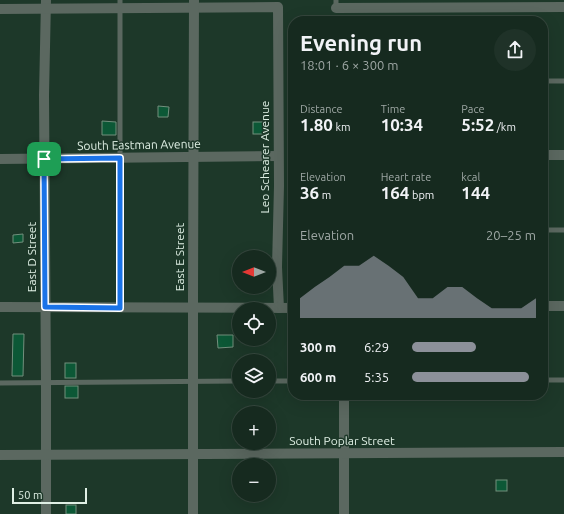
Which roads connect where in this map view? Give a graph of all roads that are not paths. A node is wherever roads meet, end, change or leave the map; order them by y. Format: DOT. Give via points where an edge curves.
graph roads {
  1 [pos="46,4"];
  2 [pos="120,4"];
  3 [pos="194,4"];
  4 [pos="277,4"];
  5 [pos="336,4"];
  6 [pos="496,4"];
  7 [pos="564,7"];
  8 [pos="0,9"];
  9 [pos="548,81"];
  10 [pos="564,81"];
  11 [pos="548,155"];
  12 [pos="564,155"];
  13 [pos="278,156"];
  14 [pos="193,157"];
  15 [pos="120,158"];
  16 [pos="0,159"];
  17 [pos="44,159"];
  18 [pos="548,230"];
  19 [pos="564,230"];
  20 [pos="548,306"];
  21 [pos="564,306"];
  22 [pos="0,307"];
  23 [pos="45,307"];
  24 [pos="120,308"];
  25 [pos="193,308"];
  26 [pos="279,308"];
  27 [pos="288,308"];
  28 [pos="288,380"];
  29 [pos="548,380"];
  30 [pos="564,380"];
  31 [pos="193,381"];
  32 [pos="232,381"];
  33 [pos="276,381"];
  34 [pos="46,382"];
  35 [pos="0,383"];
  36 [pos="344,400"];
  37 [pos="564,452"];
  38 [pos="46,454"];
  39 [pos="193,454"];
  40 [pos="344,454"];
  41 [pos="0,455"];
  42 [pos="46,514"];
  43 [pos="193,514"];
  44 [pos="344,514"];
  1 -- 2 [label="street"];
  1 -- 8 [label="street"];
  1 -- 17 [label="street, East D Street"];
  2 -- 3 [label="street"];
  2 -- 15 [label="lane"];
  3 -- 4 [label="street"];
  3 -- 14 [label="street, East E Street"];
  4 -- 13 [label="street, Leo Schearer Avenue"];
  5 -- 6 [label="street"];
  6 -- 7 [label="street"];
  9 -- 10 [label="lane"];
  11 -- 12 [label="street"];
  13 -- 14 [label="street, South Eastman Avenue"];
  13 -- 26 [label="street, Leo Schearer Avenue"];
  14 -- 15 [label="street, South Eastman Avenue"];
  14 -- 25 [label="street, East E Street"];
  15 -- 17 [label="street, South Eastman Avenue"];
  15 -- 24 [label="lane"];
  16 -- 17 [label="street, South Eastman Avenue"];
  17 -- 23 [label="street, East D Street"];
  18 -- 19 [label="lane"];
  20 -- 21 [label="street"];
  22 -- 23 [label="street"];
  23 -- 24 [label="street"];
  23 -- 34 [label="street, East D Street"];
  24 -- 25 [label="street"];
  25 -- 26 [label="street"];
  25 -- 31 [label="street, East E Street"];
  26 -- 27 [label="street"];
  28 -- 33 [label="lane"];
  29 -- 30 [label="lane"];
  31 -- 32 [label="lane"];
  31 -- 34 [label="lane"];
  31 -- 39 [label="street, East E Street"];
  34 -- 35 [label="lane"];
  34 -- 38 [label="street, East D Street"];
  36 -- 40 [label="street"];
  37 -- 40 [label="street, South Poplar Street"];
  38 -- 39 [label="street, South Poplar Street"];
  38 -- 41 [label="street, South Poplar Street"];
  38 -- 42 [label="street, East D Street"];
  39 -- 40 [label="street, South Poplar Street"];
  39 -- 43 [label="street, East E Street"];
  40 -- 44 [label="street"];
}
